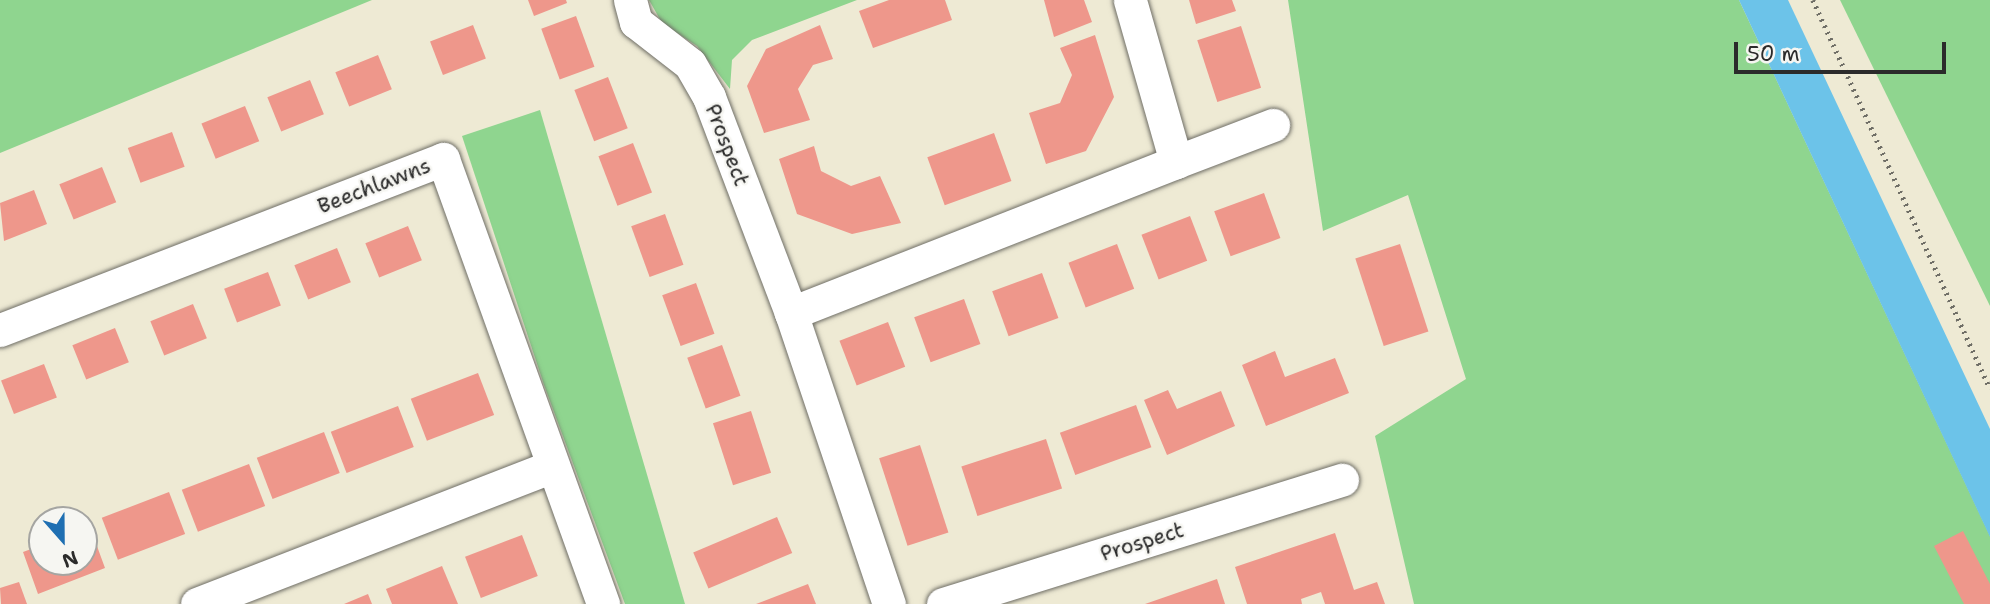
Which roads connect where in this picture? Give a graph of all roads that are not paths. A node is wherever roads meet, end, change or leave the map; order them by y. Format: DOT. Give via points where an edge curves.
graph roads {
  1 [pos="630,0"];
  2 [pos="1130,0"];
  3 [pos="1273,125"];
  4 [pos="1175,162"];
  5 [pos="791,313"];
  6 [pos="0,330"];
  7 [pos="551,467"];
  8 [pos="1342,480"];
  9 [pos="197,604"];
  10 [pos="603,604"];
  11 [pos="889,604"];
  12 [pos="943,604"];
  1 -- 5 [label="street, Prospect" via="636,22 690,64 709,97"];
  2 -- 4 [label="street"];
  3 -- 4 [label="street"];
  4 -- 5 [label="street"];
  5 -- 11 [label="street, Prospect"];
  6 -- 7 [label="street, Beechlawns" via="443,159"];
  7 -- 9 [label="street"];
  7 -- 10 [label="street, Beechlawns"];
  8 -- 12 [label="street, Prospect"];
}
